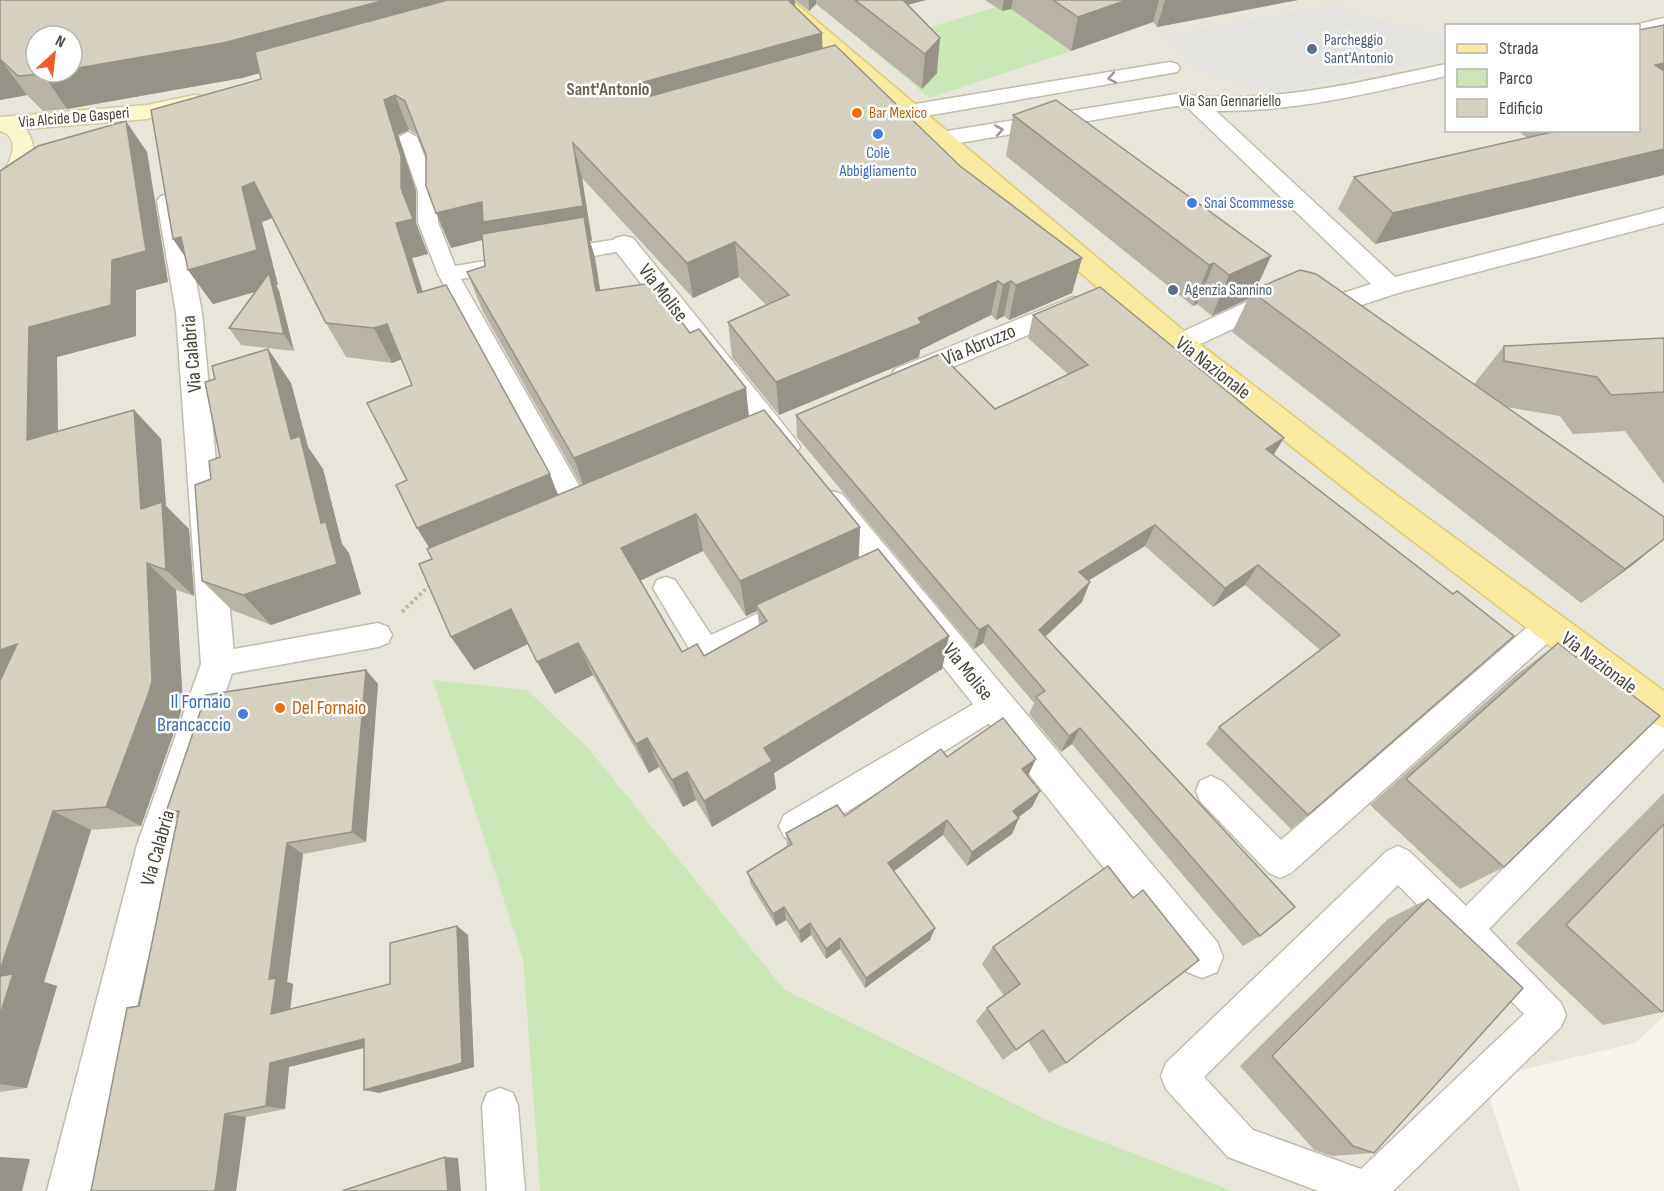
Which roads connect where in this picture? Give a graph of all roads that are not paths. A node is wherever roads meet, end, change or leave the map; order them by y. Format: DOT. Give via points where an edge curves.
graph roads {
  1 [pos="781,0"];
  2 [pos="1664,24"];
  3 [pos="1640,29"];
  4 [pos="1445,70"];
  5 [pos="218,95"];
  6 [pos="1189,98"];
  7 [pos="150,112"];
  8 [pos="909,112"];
  9 [pos="5,123"];
  10 [pos="98,137"];
  11 [pos="408,137"];
  12 [pos="941,139"];
  13 [pos="42,164"];
  14 [pos="5,181"];
  15 [pos="1664,215"];
  16 [pos="624,244"];
  17 [pos="448,274"];
  18 [pos="1390,287"];
  19 [pos="1115,288"];
  20 [pos="1181,344"];
  21 [pos="883,385"];
  22 [pos="581,512"];
  23 [pos="666,588"];
  24 [pos="814,600"];
  25 [pos="1549,625"];
  26 [pos="378,635"];
  27 [pos="218,664"];
  28 [pos="994,705"];
  29 [pos="1664,712"];
  30 [pos="1664,728"];
  31 [pos="1211,791"];
  32 [pos="795,826"];
  33 [pos="1466,929"];
  34 [pos="1202,957"];
  35 [pos="500,1106"];
  36 [pos="70,1191"];
  37 [pos="506,1191"];
  1 -- 8 [label="main road, Via Nazionale" via="847,69"];
  2 -- 3 [label="street"];
  4 -- 6 [label="street, Via San Gennariello" via="1278,104"];
  5 -- 7 [label="street, Via Alcide De Gasperi"];
  6 -- 8 [label="street, Via San Gennariello, one-way" via="1166,64"];
  12 -- 6 [label="street, Via San Gennariello, one-way"];
  6 -- 18 [label="street"];
  7 -- 9 [label="street, Via Alcide De Gasperi"];
  7 -- 10 [label="street, Via Alcide De Gasperi"];
  7 -- 27 [label="street, Via Calabria" via="189,313"];
  8 -- 12 [label="main road, Via Nazionale"];
  9 -- 14 [label="street" via="17,130 25,148 24,162"];
  11 -- 17 [label="lane" via="428,191 428,222"];
  12 -- 19 [label="main road, Via Nazionale"];
  13 -- 14 [label="street"];
  15 -- 18 [label="street"];
  16 -- 17 [label="lane"];
  16 -- 28 [label="street, Via Molise" via="805,472 870,573"];
  17 -- 22 [label="lane"];
  18 -- 20 [label="street" via="1322,309 1275,299"];
  19 -- 20 [label="main road, Via Nazionale"];
  19 -- 21 [label="street, Via Abruzzo"];
  20 -- 25 [label="main road, Via Nazionale"];
  23 -- 24 [label="lane" via="706,651"];
  25 -- 29 [label="main road, Via Nazionale"];
  25 -- 31 [label="lane" via="1280,862"];
  26 -- 27 [label="lane"];
  27 -- 36 [label="street, Via Calabria" via="156,845"];
  28 -- 32 [label="lane"];
  28 -- 34 [label="street, Via Molise"];
  30 -- 33 [label="lane"];
  33 -- 33 [label="lane" via="1549,1015 1367,1190 1240,1144 1179,1076 1398,862"];
  35 -- 37 [label="lane"];
}
